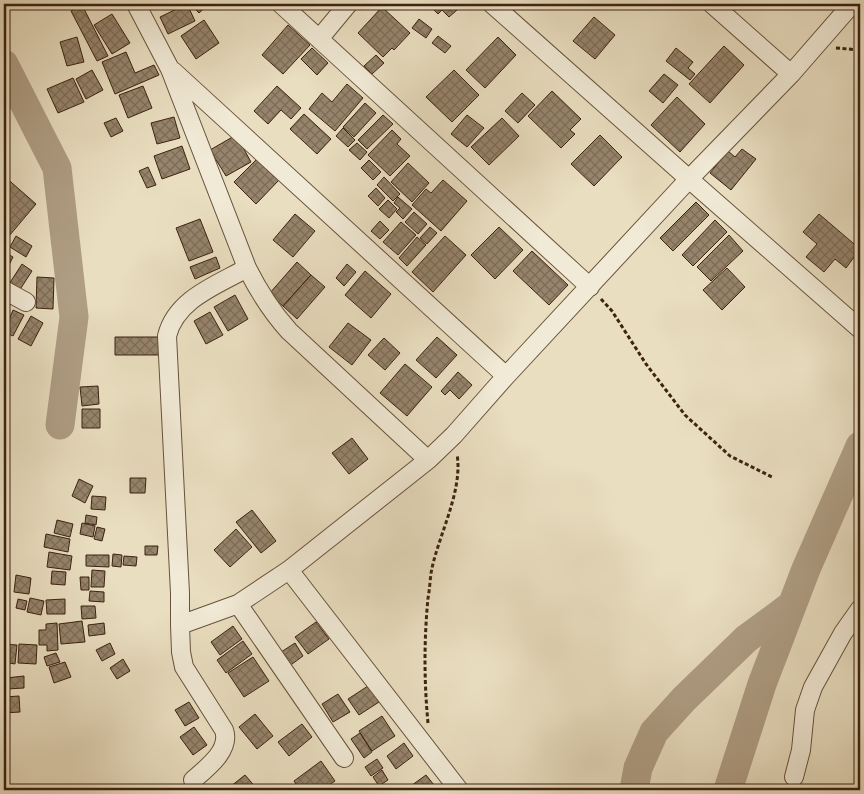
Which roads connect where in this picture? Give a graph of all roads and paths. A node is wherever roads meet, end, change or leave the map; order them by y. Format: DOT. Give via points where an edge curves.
graph roads {
  1 [pos="136,4"];
  2 [pos="281,4"];
  3 [pos="348,4"];
  4 [pos="492,4"];
  5 [pos="712,4"];
  6 [pos="852,4"];
  7 [pos="319,39"];
  8 [pos="170,69"];
  9 [pos="791,74"];
  10 [pos="689,179"];
  11 [pos="247,268"];
  12 [pos="590,287"];
  13 [pos="4,290"];
  14 [pos="26,302"];
  15 [pos="860,329"];
  16 [pos="506,376"];
  17 [pos="454,435"];
  18 [pos="428,460"];
  19 [pos="772,477"];
  20 [pos="289,570"];
  21 [pos="238,604"];
  22 [pos="860,609"];
  23 [pos="180,625"];
  24 [pos="429,729"];
  25 [pos="344,758"];
  26 [pos="794,777"];
  27 [pos="193,780"];
  28 [pos="459,790"];
  1 -- 8 [label="street"];
  2 -- 7 [label="street"];
  3 -- 7 [label="street"];
  4 -- 10 [label="street"];
  5 -- 9 [label="street"];
  6 -- 9 [label="street"];
  7 -- 12 [label="street"];
  8 -- 11 [label="street"];
  8 -- 16 [label="street"];
  9 -- 10 [label="street"];
  10 -- 12 [label="street"];
  10 -- 15 [label="street"];
  11 -- 18 [label="street" via="260,295 289,331"];
  11 -- 23 [label="street" via="185,304 174,317 167,336"];
  12 -- 16 [label="street"];
  12 -- 19 [label="path" via="612,311 685,416 730,456"];
  13 -- 14 [label="street"];
  16 -- 17 [label="street"];
  17 -- 18 [label="street"];
  17 -- 24 [label="path" via="459,463 456,485 432,569 427,614 424,680"];
  18 -- 20 [label="street"];
  20 -- 21 [label="street"];
  20 -- 28 [label="street"];
  21 -- 23 [label="street"];
  21 -- 25 [label="street"];
  22 -- 26 [label="street" via="813,687 805,710 801,750"];
  23 -- 27 [label="street" via="180,652 184,667 224,730 226,740 221,751"];
}
